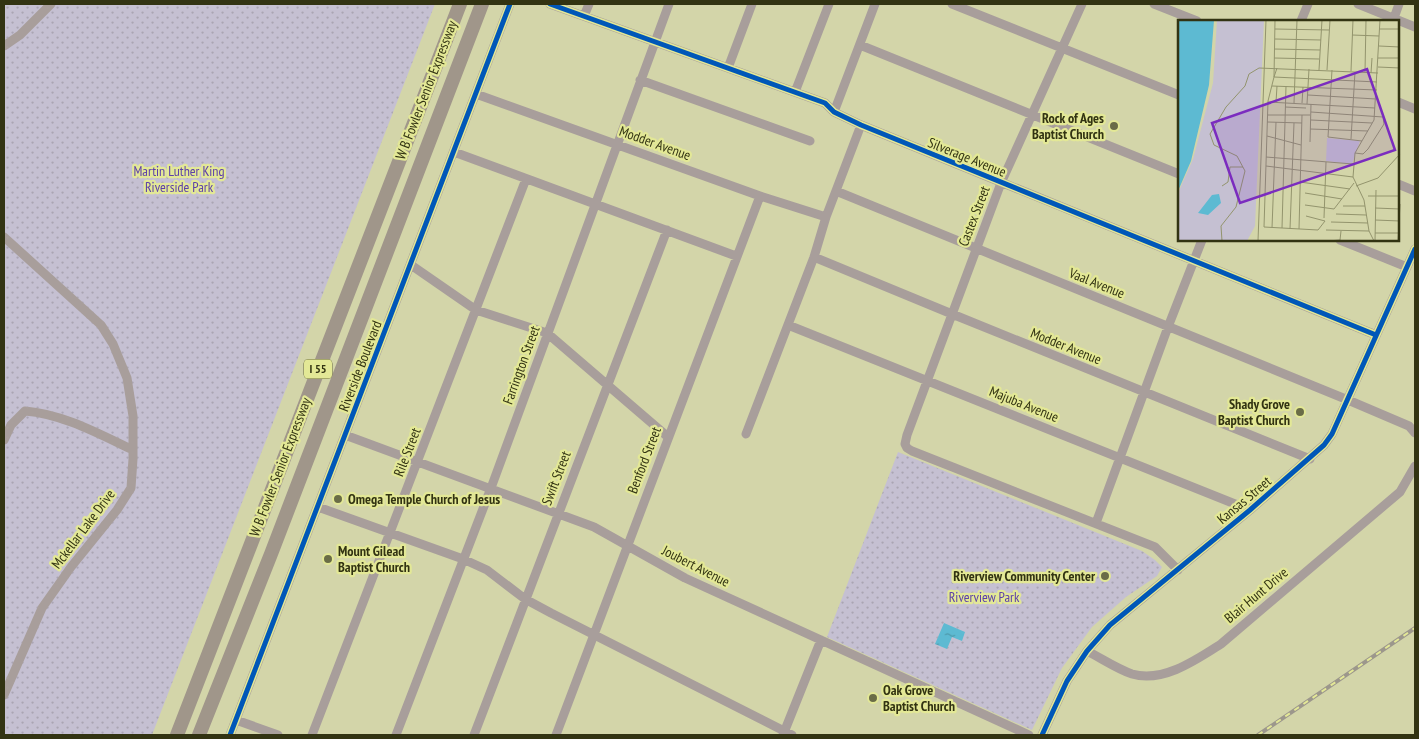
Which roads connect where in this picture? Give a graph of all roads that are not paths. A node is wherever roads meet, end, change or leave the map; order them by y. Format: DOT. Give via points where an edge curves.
graph roads {
  1 [pos="51,4"];
  2 [pos="460,4"];
  3 [pos="482,4"];
  4 [pos="510,4"];
  5 [pos="550,4"];
  6 [pos="589,4"];
  7 [pos="669,4"];
  8 [pos="752,4"];
  9 [pos="829,4"];
  10 [pos="875,4"];
  11 [pos="952,4"];
  12 [pos="1082,4"];
  13 [pos="1154,4"];
  14 [pos="1308,4"];
  15 [pos="1358,4"];
  16 [pos="1399,4"];
  17 [pos="584,16"];
  18 [pos="1394,18"];
  19 [pos="1194,20"];
  20 [pos="1301,20"];
  21 [pos="1399,20"];
  22 [pos="1399,20"];
  23 [pos="1415,27"];
  24 [pos="654,41"];
  25 [pos="860,45"];
  26 [pos="4,46"];
  27 [pos="1062,47"];
  28 [pos="728,68"];
  29 [pos="640,80"];
  30 [pos="795,92"];
  31 [pos="476,94"];
  32 [pos="1178,94"];
  33 [pos="1399,102"];
  34 [pos="1415,109"];
  35 [pos="834,112"];
  36 [pos="1031,114"];
  37 [pos="861,126"];
  38 [pos="810,141"];
  39 [pos="616,144"];
  40 [pos="454,152"];
  41 [pos="1178,174"];
  42 [pos="526,179"];
  43 [pos="1001,183"];
  44 [pos="1399,184"];
  45 [pos="836,191"];
  46 [pos="1415,191"];
  47 [pos="760,196"];
  48 [pos="595,204"];
  49 [pos="826,217"];
  50 [pos="667,230"];
  51 [pos="4,237"];
  52 [pos="1202,241"];
  53 [pos="1342,241"];
  54 [pos="976,249"];
  55 [pos="1415,249"];
  56 [pos="736,256"];
  57 [pos="814,256"];
  58 [pos="1193,261"];
  59 [pos="410,265"];
  60 [pos="1407,267"];
  61 [pos="476,310"];
  62 [pos="952,314"];
  63 [pos="788,325"];
  64 [pos="1168,327"];
  65 [pos="547,333"];
  66 [pos="1376,335"];
  67 [pos="928,380"];
  68 [pos="607,384"];
  69 [pos="1144,392"];
  70 [pos="1348,400"];
  71 [pos="1415,433"];
  72 [pos="345,434"];
  73 [pos="746,434"];
  74 [pos="668,437"];
  75 [pos="4,440"];
  76 [pos="133,450"];
  77 [pos="1120,458"];
  78 [pos="1310,458"];
  79 [pos="418,461"];
  80 [pos="1415,466"];
  81 [pos="491,488"];
  82 [pos="318,507"];
  83 [pos="1250,510"];
  84 [pos="558,512"];
  85 [pos="1096,524"];
  86 [pos="390,533"];
  87 [pos="626,545"];
  88 [pos="463,560"];
  89 [pos="1178,570"];
  90 [pos="525,599"];
  91 [pos="594,635"];
  92 [pos="821,640"];
  93 [pos="1087,651"];
  94 [pos="4,695"];
  95 [pos="236,720"];
  96 [pos="787,734"];
  97 [pos="177,735"];
  98 [pos="199,735"];
  99 [pos="230,735"];
  100 [pos="278,735"];
  101 [pos="312,735"];
  102 [pos="396,735"];
  103 [pos="474,735"];
  104 [pos="556,735"];
  105 [pos="1029,735"];
  106 [pos="1042,735"];
  1 -- 26 [label="street"];
  2 -- 97 [label="highway, W B Fowler Senior Expressway / I 55"];
  3 -- 98 [label="highway, W B Fowler Senior Expressway / I 55"];
  4 -- 31 [label="street, Riverside Boulevard"];
  5 -- 17 [label="street, Silverage Avenue"];
  6 -- 17 [label="street"];
  7 -- 24 [label="street, Farrington Street"];
  8 -- 28 [label="street"];
  9 -- 30 [label="street"];
  10 -- 25 [label="street"];
  11 -- 27 [label="street"];
  12 -- 27 [label="street, Castex Street"];
  13 -- 19 [label="street"];
  14 -- 20 [label="street"];
  15 -- 18 [label="street"];
  16 -- 18 [label="street"];
  17 -- 24 [label="street, Silverage Avenue"];
  18 -- 22 [label="street"];
  21 -- 23 [label="street"];
  24 -- 28 [label="street, Silverage Avenue"];
  24 -- 29 [label="street, Farrington Street"];
  25 -- 35 [label="street"];
  25 -- 36 [label="street"];
  27 -- 32 [label="street"];
  27 -- 36 [label="street, Castex Street"];
  28 -- 30 [label="street, Silverage Avenue"];
  29 -- 38 [label="street"];
  29 -- 39 [label="street, Farrington Street"];
  30 -- 35 [label="street, Silverage Avenue" via="825,103"];
  31 -- 39 [label="street, Modder Avenue"];
  31 -- 40 [label="street, Riverside Boulevard"];
  33 -- 34 [label="street"];
  35 -- 37 [label="street, Silverage Avenue"];
  36 -- 41 [label="street"];
  36 -- 43 [label="street, Castex Street"];
  37 -- 43 [label="street, Silverage Avenue"];
  37 -- 45 [label="street"];
  39 -- 47 [label="street, Modder Avenue"];
  39 -- 48 [label="street, Farrington Street"];
  40 -- 42 [label="street"];
  40 -- 59 [label="street, Riverside Boulevard"];
  42 -- 48 [label="street"];
  42 -- 61 [label="street, Rile Street"];
  43 -- 54 [label="street, Castex Street"];
  43 -- 58 [label="street, Silverage Avenue"];
  44 -- 46 [label="street"];
  45 -- 49 [label="street"];
  45 -- 54 [label="street, Vaal Avenue"];
  47 -- 49 [label="street, Modder Avenue"];
  47 -- 56 [label="street, Benford Street"];
  48 -- 50 [label="street"];
  48 -- 65 [label="street, Farrington Street"];
  49 -- 57 [label="street"];
  50 -- 56 [label="street"];
  50 -- 68 [label="street, Swift Street"];
  51 -- 76 [label="street, Mckellar Lake Drive" via="101,326 113,344 127,378 133,416"];
  52 -- 58 [label="street"];
  53 -- 60 [label="street"];
  54 -- 62 [label="street, Castex Street"];
  54 -- 64 [label="street, Vaal Avenue"];
  55 -- 60 [label="street, Kansas Street"];
  56 -- 74 [label="street, Benford Street"];
  57 -- 62 [label="street, Modder Avenue"];
  57 -- 63 [label="street"];
  58 -- 64 [label="street"];
  58 -- 66 [label="street, Silverage Avenue"];
  59 -- 61 [label="street"];
  59 -- 72 [label="street, Riverside Boulevard"];
  60 -- 66 [label="street, Kansas Street"];
  61 -- 65 [label="street"];
  61 -- 79 [label="street, Rile Street"];
  62 -- 67 [label="street, Castex Street"];
  62 -- 69 [label="street, Modder Avenue"];
  63 -- 67 [label="street, Majuba Avenue"];
  63 -- 73 [label="street"];
  64 -- 69 [label="street"];
  64 -- 70 [label="street, Vaal Avenue"];
  65 -- 68 [label="street"];
  65 -- 81 [label="street, Farrington Street"];
  66 -- 70 [label="street, Kansas Street"];
  67 -- 77 [label="street, Majuba Avenue"];
  67 -- 85 [label="street, Castex Street" via="905,440 907,448"];
  68 -- 74 [label="street"];
  68 -- 84 [label="street, Swift Street"];
  69 -- 77 [label="street"];
  69 -- 78 [label="street, Modder Avenue"];
  70 -- 71 [label="street" via="1409,426"];
  70 -- 78 [label="street, Kansas Street" via="1332,434"];
  72 -- 79 [label="street, Joubert Avenue"];
  72 -- 82 [label="street, Riverside Boulevard"];
  74 -- 87 [label="street, Benford Street"];
  75 -- 76 [label="street" via="11,425 25,411 33,411 78,425"];
  76 -- 94 [label="street, Mckellar Lake Drive" via="131,488 42,608"];
  77 -- 83 [label="street, Majuba Avenue"];
  77 -- 85 [label="street"];
  78 -- 83 [label="street, Kansas Street"];
  79 -- 81 [label="street, Joubert Avenue"];
  79 -- 86 [label="street, Rile Street"];
  80 -- 93 [label="street, Blair Hunt Drive" via="1400,492 1221,644 1200,658 1165,674 1146,677 1130,673"];
  81 -- 84 [label="street, Joubert Avenue"];
  81 -- 88 [label="street, Farrington Street"];
  82 -- 86 [label="street"];
  82 -- 95 [label="street, Riverside Boulevard"];
  83 -- 89 [label="street, Kansas Street"];
  84 -- 87 [label="street, Joubert Avenue"];
  84 -- 90 [label="street, Swift Street"];
  85 -- 89 [label="street" via="1156,547"];
  86 -- 88 [label="street"];
  86 -- 101 [label="street, Rile Street"];
  87 -- 91 [label="street, Benford Street"];
  87 -- 92 [label="street, Joubert Avenue" via="685,578"];
  88 -- 90 [label="street" via="487,570"];
  88 -- 102 [label="street, Farrington Street"];
  89 -- 93 [label="street, Kansas Street" via="1110,624"];
  90 -- 91 [label="street"];
  90 -- 103 [label="street, Swift Street"];
  91 -- 96 [label="street"];
  91 -- 104 [label="street, Benford Street"];
  92 -- 96 [label="street"];
  92 -- 105 [label="street, Joubert Avenue"];
  93 -- 106 [label="street, Kansas Street" via="1067,681"];
  95 -- 99 [label="street, Riverside Boulevard"];
  95 -- 100 [label="street"];
}
